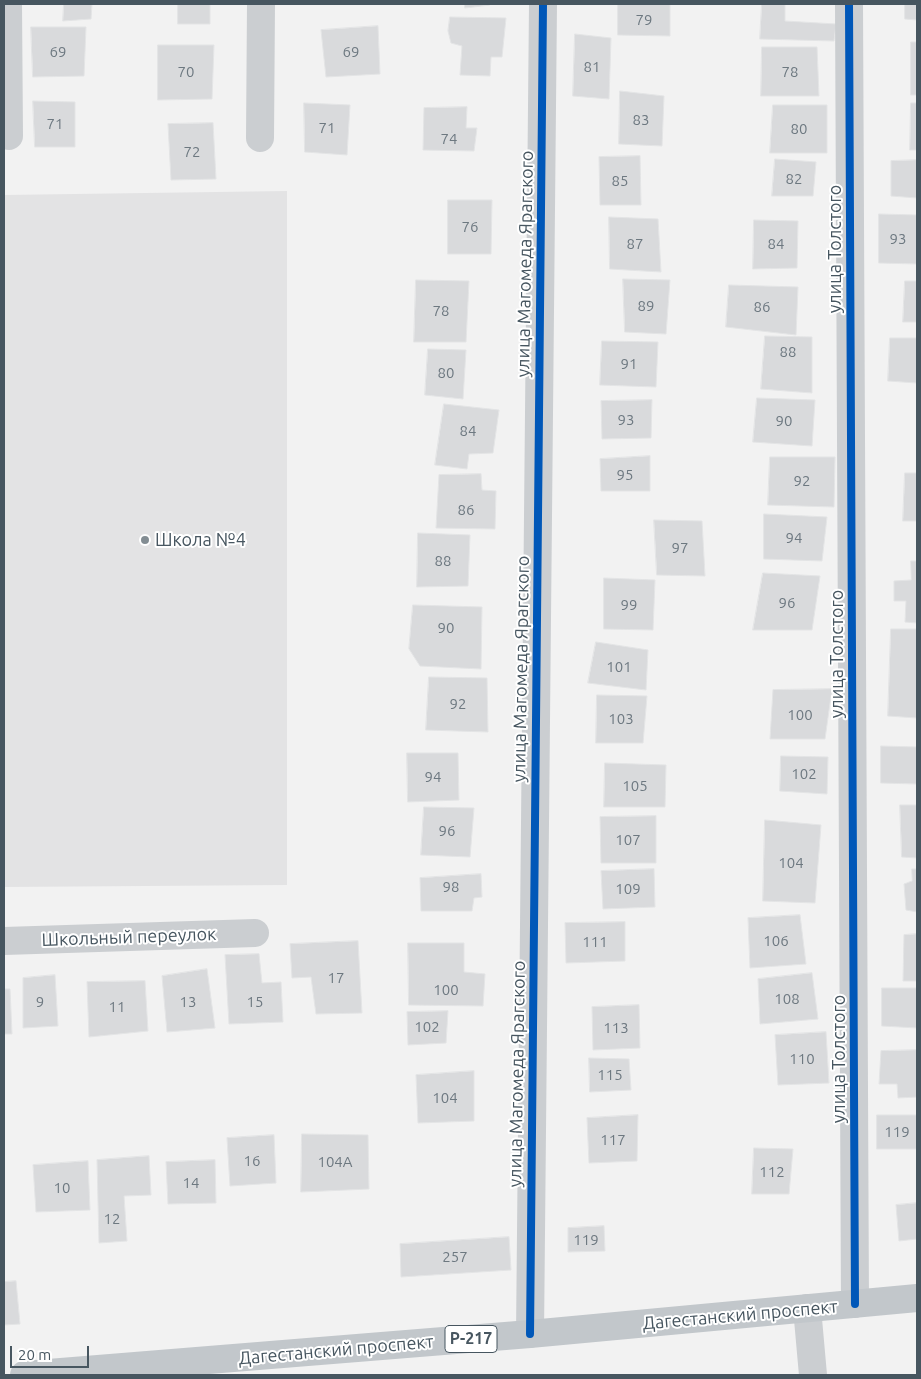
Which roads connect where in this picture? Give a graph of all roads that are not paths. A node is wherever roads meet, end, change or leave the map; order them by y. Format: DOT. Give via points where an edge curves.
graph roads {
  1 [pos="8,4"];
  2 [pos="261,4"];
  3 [pos="543,4"];
  4 [pos="849,4"];
  5 [pos="9,136"];
  6 [pos="260,138"];
  7 [pos="255,933"];
  8 [pos="4,941"];
  9 [pos="917,1298"];
  10 [pos="855,1304"];
  11 [pos="807,1308"];
  12 [pos="530,1334"];
  13 [pos="24,1375"];
  14 [pos="813,1375"];
  1 -- 5 [label="street"];
  2 -- 6 [label="street"];
  3 -- 12 [label="street, улица Магомеда Ярагского"];
  4 -- 10 [label="street, улица Толстого"];
  7 -- 8 [label="street, Школьный переулок"];
  9 -- 10 [label="highway, Дагестанский проспект / Р-217"];
  10 -- 11 [label="highway, Дагестанский проспект / Р-217"];
  11 -- 12 [label="highway, Дагестанский проспект / Р-217"];
  11 -- 14 [label="street"];
  12 -- 13 [label="highway, Дагестанский проспект / Р-217"];
}
